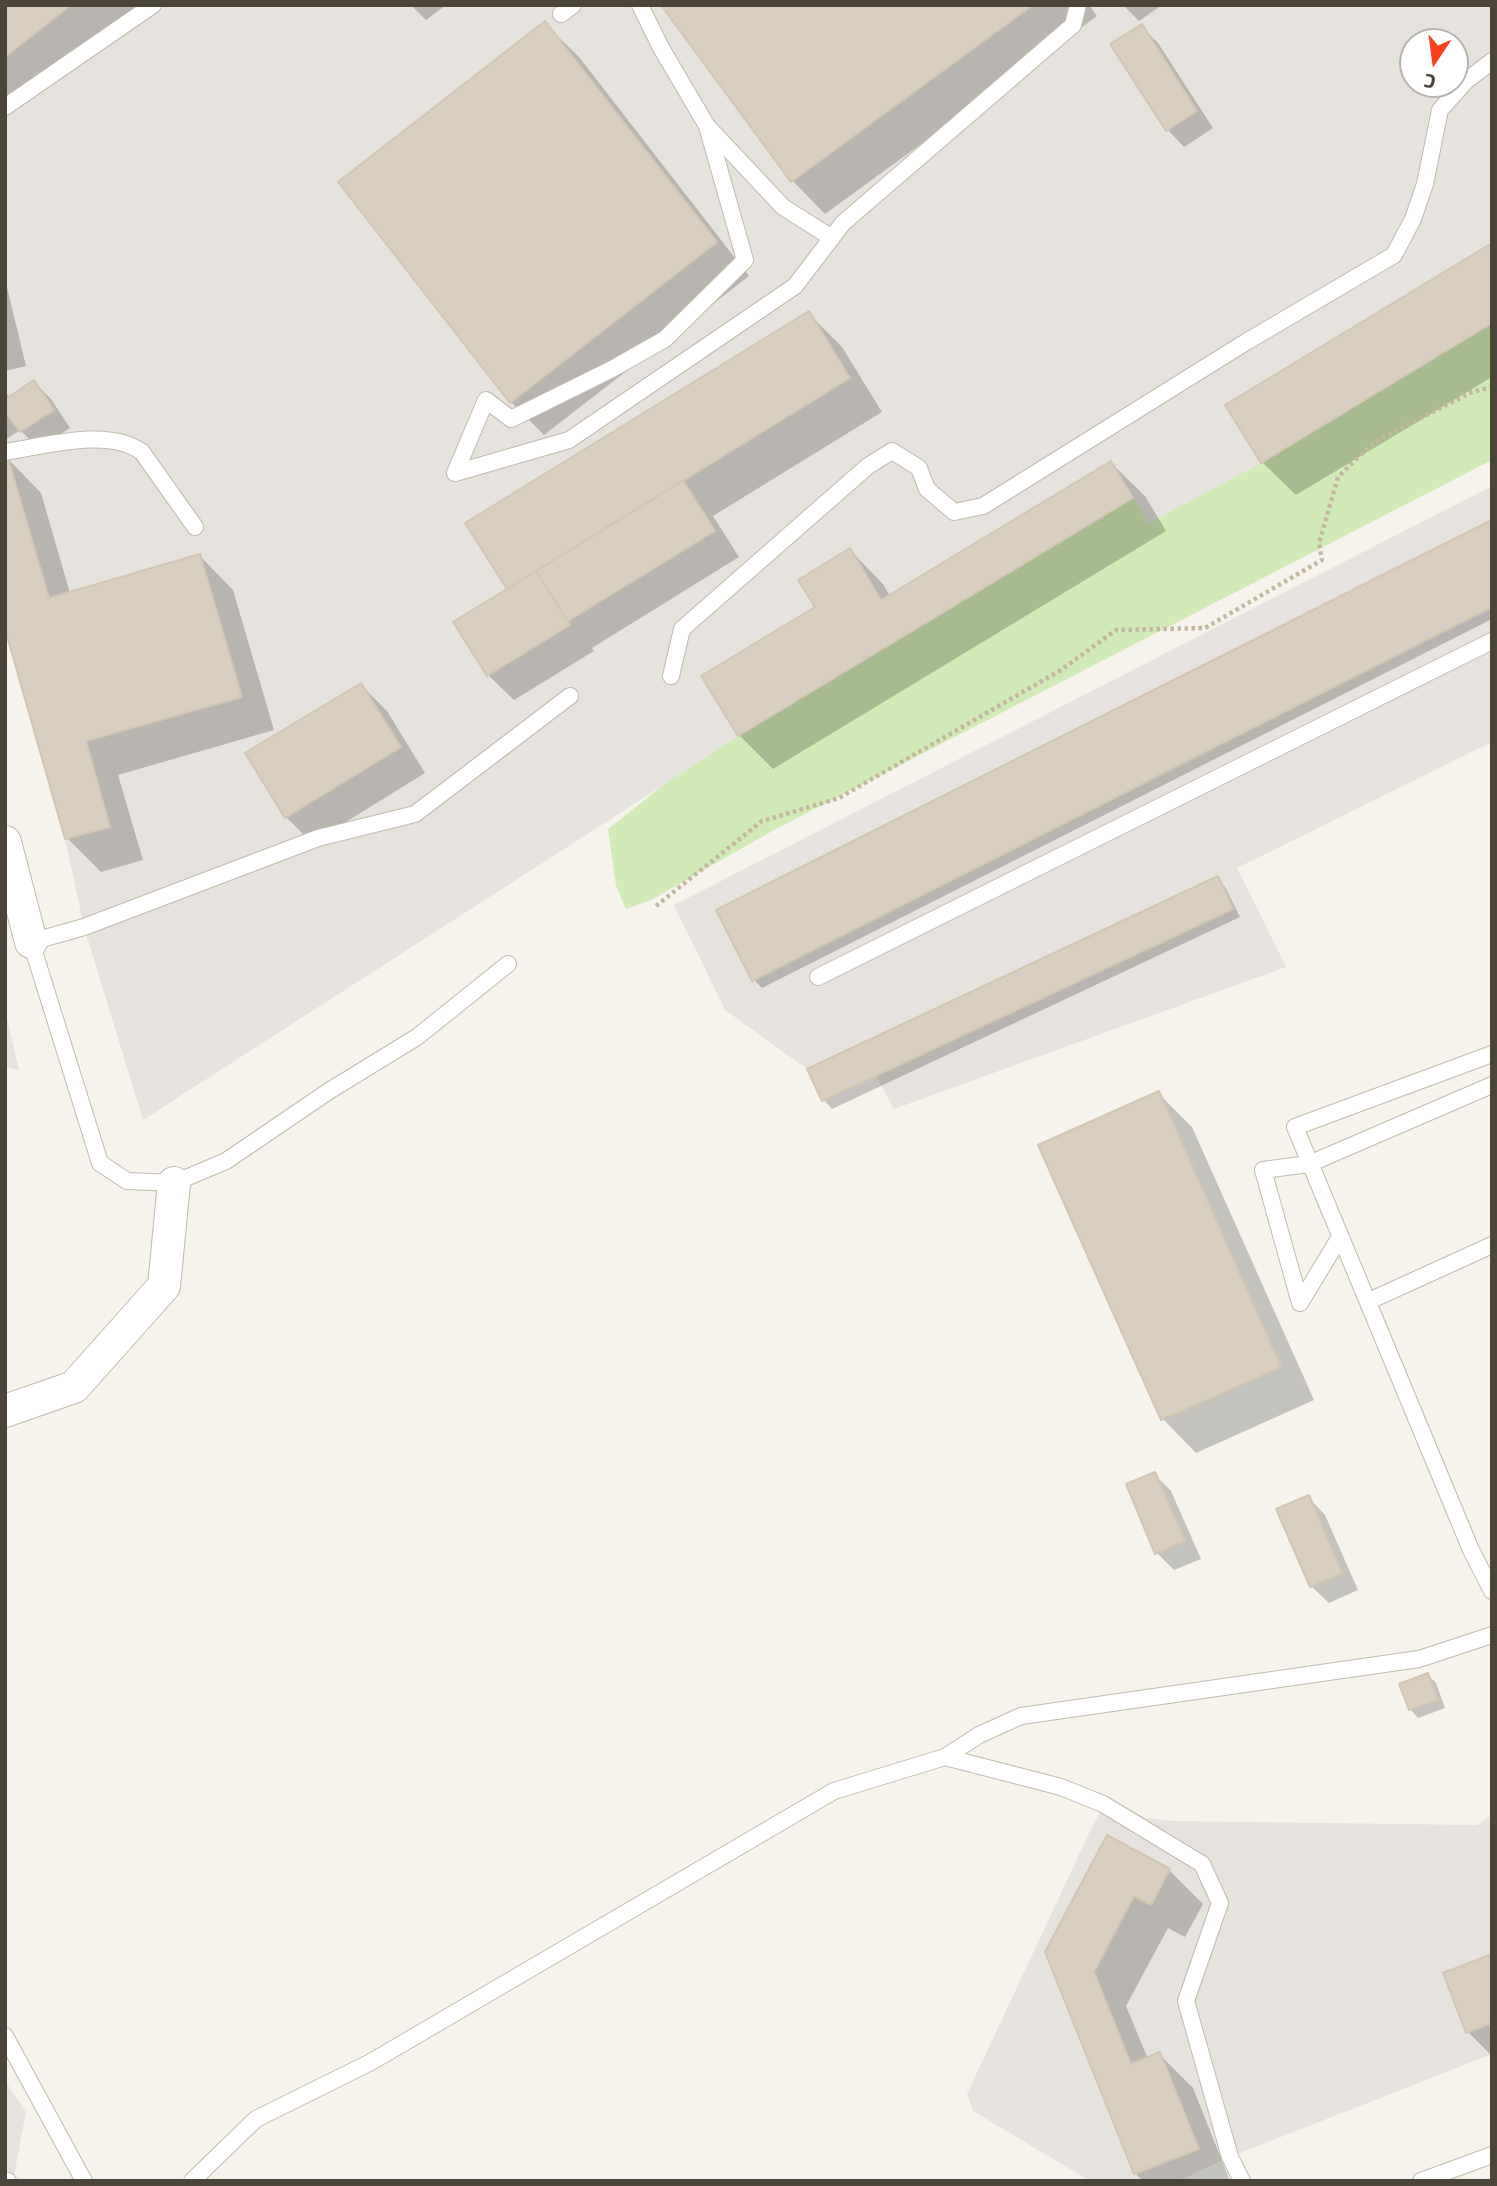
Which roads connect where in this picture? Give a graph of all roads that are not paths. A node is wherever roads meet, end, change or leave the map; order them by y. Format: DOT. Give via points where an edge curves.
graph roads {
  1 [pos="153,5"];
  2 [pos="640,5"];
  3 [pos="1078,5"];
  4 [pos="1492,61"];
  5 [pos="5,107"];
  6 [pos="707,126"];
  7 [pos="832,238"];
  8 [pos="5,452"];
  9 [pos="195,527"];
  10 [pos="1492,641"];
  11 [pos="671,676"];
  12 [pos="570,696"];
  13 [pos="5,842"];
  14 [pos="31,942"];
  15 [pos="508,964"];
  16 [pos="818,976"];
  17 [pos="1492,1054"];
  18 [pos="1492,1085"];
  19 [pos="1309,1164"];
  20 [pos="174,1183"];
  21 [pos="1340,1237"];
  22 [pos="1492,1245"];
  23 [pos="1369,1301"];
  24 [pos="5,1411"];
  25 [pos="1492,1591"];
  26 [pos="1492,1635"];
  27 [pos="945,1757"];
  28 [pos="5,2036"];
  29 [pos="1492,2154"];
  30 [pos="84,2181"];
  31 [pos="191,2181"];
  32 [pos="1242,2181"];
  33 [pos="1421,2181"];
  1 -- 5 [label="lane"];
  2 -- 6 [label="lane"];
  3 -- 7 [label="lane" via="1073,25 843,223"];
  4 -- 11 [label="lane" via="1440,110 1421,196 1394,255 983,506 954,512 927,489 919,468 892,451 868,466 682,629"];
  6 -- 7 [label="lane" via="783,207"];
  6 -- 7 [label="lane" via="745,260 665,340 612,369 511,419 486,400 455,473 569,440 795,286"];
  8 -- 9 [label="lane" via="95,439 133,445"];
  10 -- 16 [label="lane"];
  12 -- 14 [label="lane" via="415,814 318,838 84,927"];
  13 -- 14 [label="street"];
  14 -- 20 [label="lane" via="100,1163 127,1181"];
  15 -- 20 [label="lane" via="417,1037 226,1161"];
  17 -- 19 [label="lane" via="1295,1127"];
  18 -- 19 [label="lane"];
  19 -- 21 [label="lane"];
  19 -- 21 [label="lane" via="1263,1170 1300,1303"];
  20 -- 24 [label="street" via="164,1286 74,1387"];
  21 -- 23 [label="lane"];
  22 -- 23 [label="lane"];
  23 -- 25 [label="lane"];
  26 -- 27 [label="lane" via="1419,1659 1021,1716"];
  27 -- 31 [label="lane" via="834,1791 371,2062 256,2119"];
  27 -- 32 [label="lane" via="1061,1787 1093,1800 1202,1864 1220,1903 1186,2001 1230,2157"];
  28 -- 30 [label="lane"];
  29 -- 33 [label="lane"];
}
